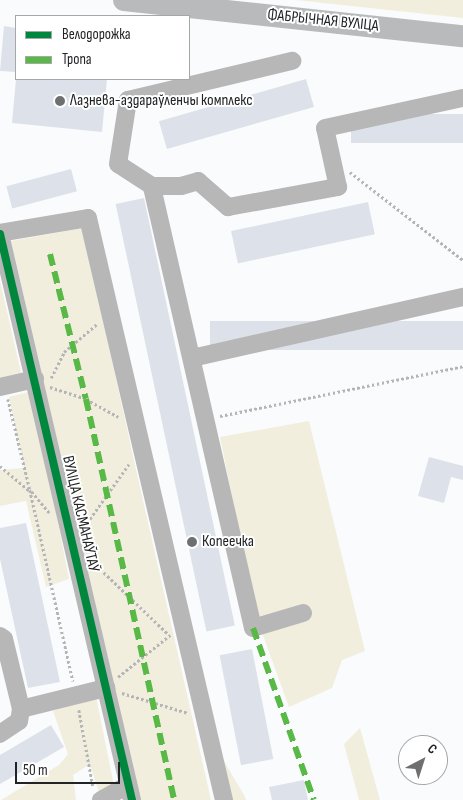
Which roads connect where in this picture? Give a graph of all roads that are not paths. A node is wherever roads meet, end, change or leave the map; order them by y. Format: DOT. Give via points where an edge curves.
graph roads {
  1 [pos="124,0"];
  2 [pos="153,10"];
  3 [pos="463,36"];
  4 [pos="292,62"];
  5 [pos="190,79"];
  6 [pos="185,80"];
  7 [pos="144,87"];
  8 [pos="463,98"];
  9 [pos="152,186"];
  10 [pos="0,234"];
  11 [pos="463,297"];
  12 [pos="192,358"];
  13 [pos="40,384"];
  14 [pos="4,391"];
  15 [pos="304,613"];
  16 [pos="0,636"];
  17 [pos="106,688"];
  18 [pos="21,708"];
  19 [pos="0,734"];
  20 [pos="130,792"];
  21 [pos="97,795"];
  22 [pos="224,800"];
  1 -- 2 [label="main road, ФАБРЫЧНАЯ ВУЛІЦА"];
  2 -- 3 [label="main road, ФАБРЫЧНАЯ ВУЛІЦА"];
  4 -- 5 [label="street"];
  6 -- 7 [label="street"];
  7 -- 9 [label="street" via="128,100 118,164"];
  8 -- 9 [label="street" via="325,128 338,187 228,207 198,181 181,186"];
  9 -- 12 [label="street"];
  10 -- 13 [label="street, ВУЛІЦА КАСМАНАЎТАЎ"];
  10 -- 22 [label="street" via="88,218"];
  11 -- 12 [label="street"];
  12 -- 15 [label="street" via="253,628"];
  13 -- 14 [label="street"];
  13 -- 17 [label="street, ВУЛІЦА КАСМАНАЎТАЎ"];
  16 -- 18 [label="street" via="4,639"];
  17 -- 18 [label="street"];
  17 -- 20 [label="street, ВУЛІЦА КАСМАНАЎТАЎ"];
  18 -- 19 [label="street" via="19,721"];
  20 -- 21 [label="street"];
}
